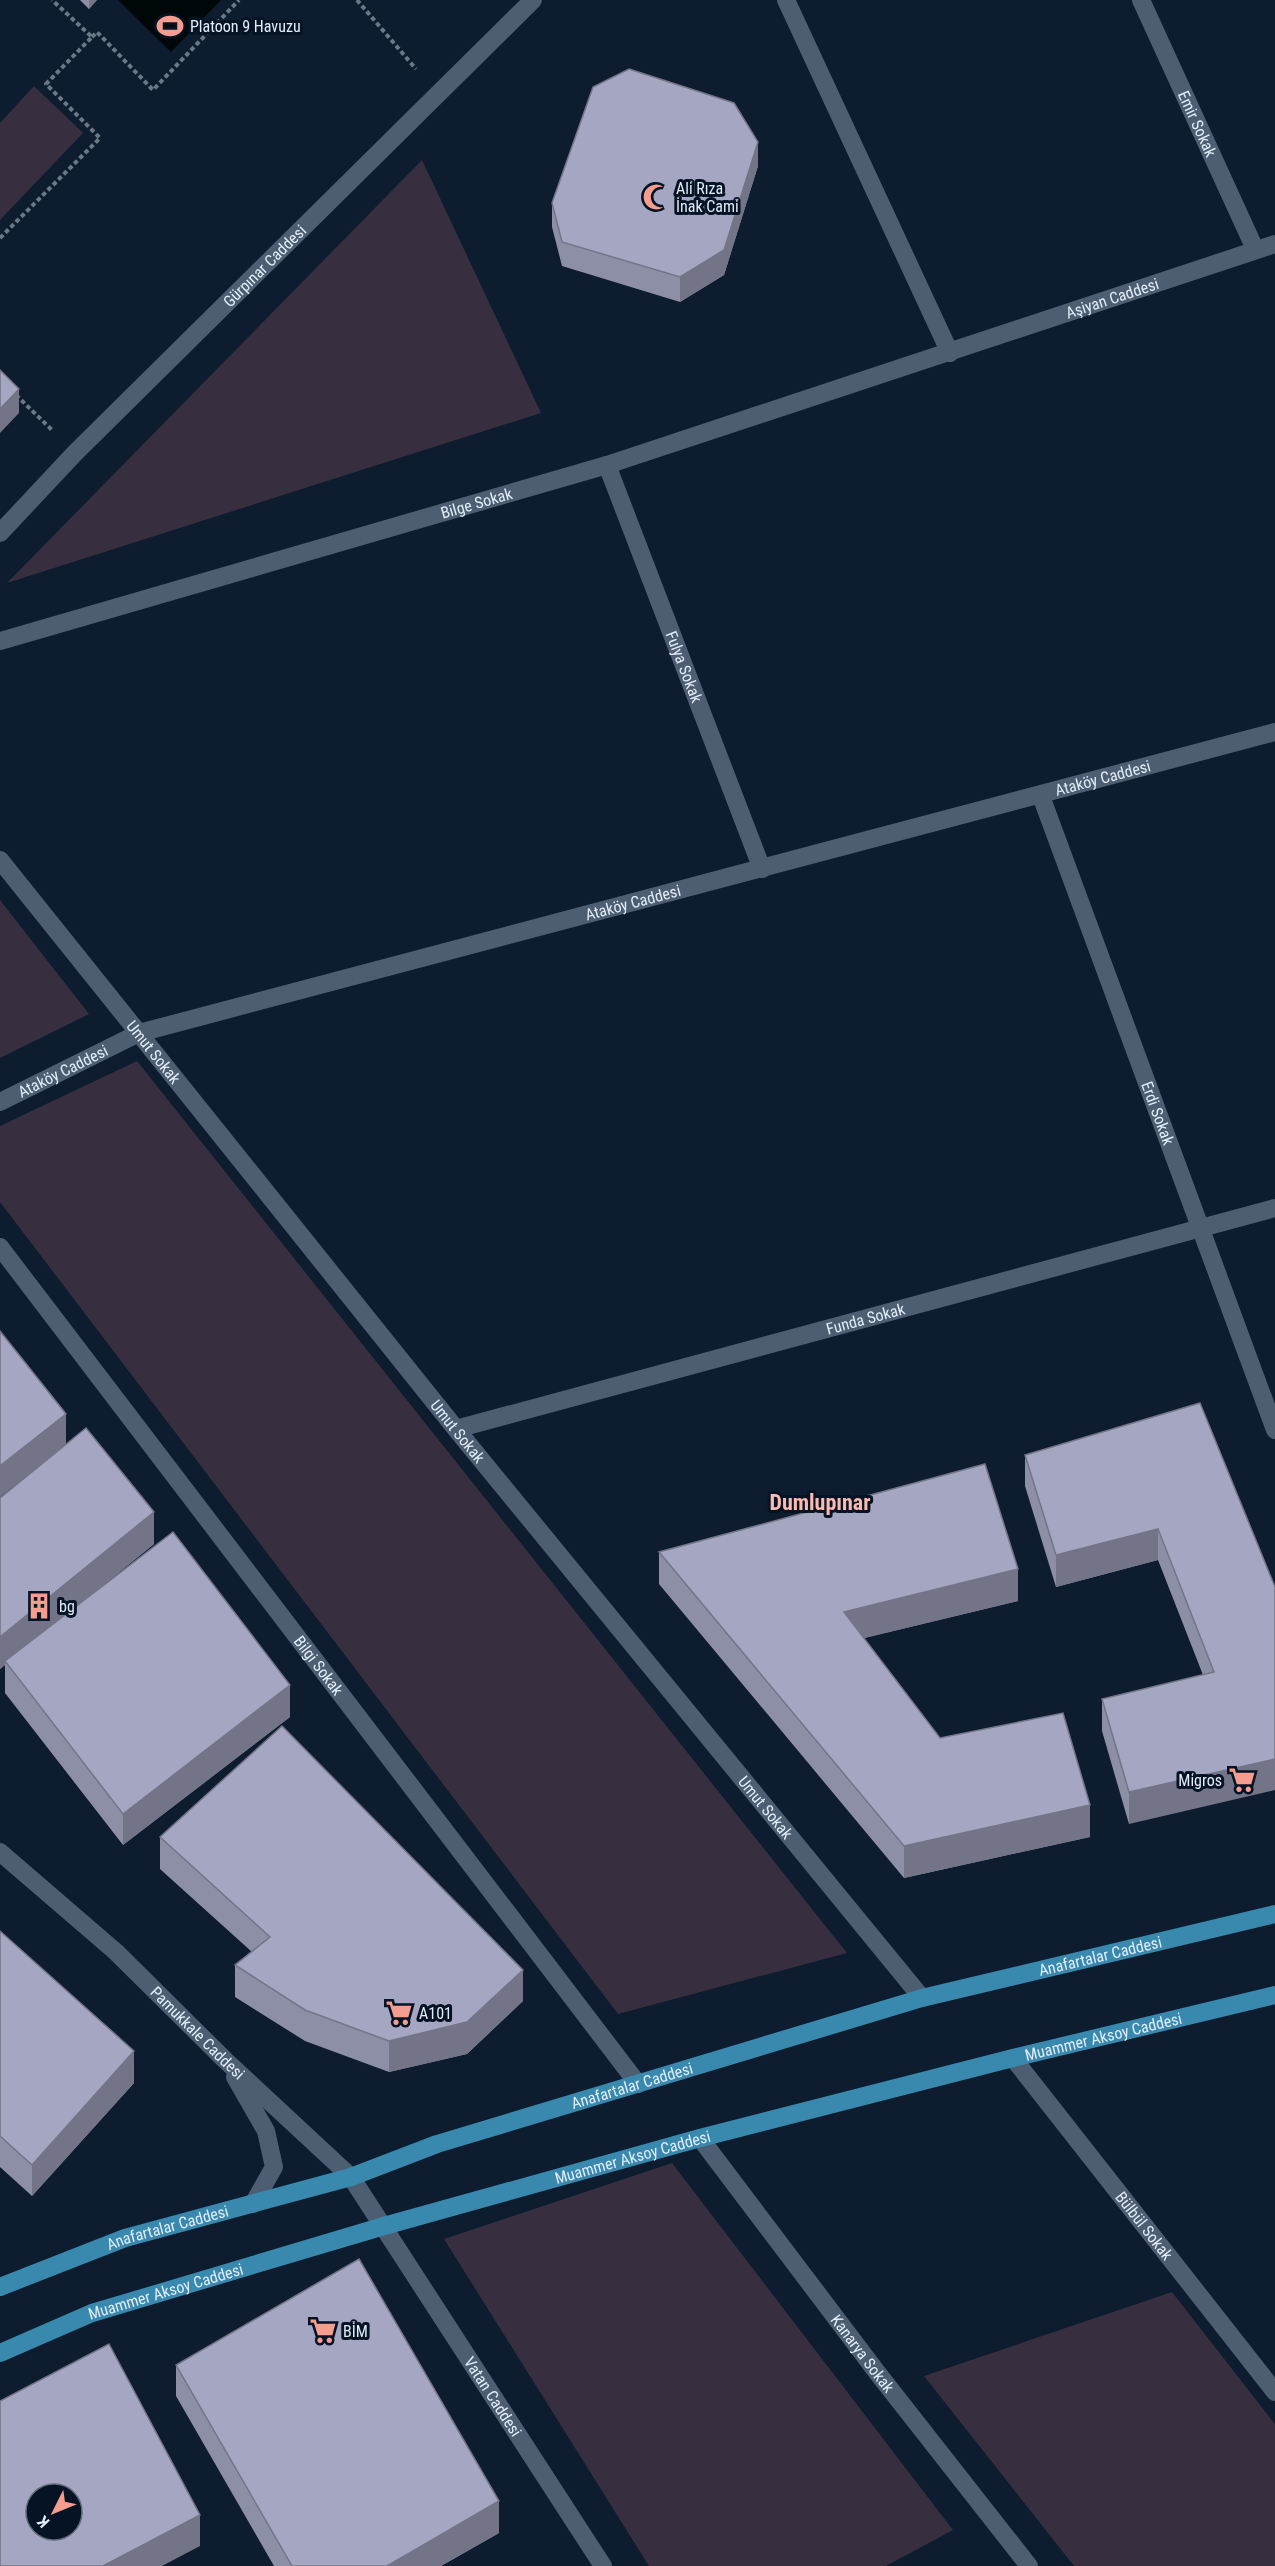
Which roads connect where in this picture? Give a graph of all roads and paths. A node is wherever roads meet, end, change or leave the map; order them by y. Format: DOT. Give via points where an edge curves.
graph roads {
  1 [pos="52,0"];
  2 [pos="239,0"];
  3 [pos="357,0"];
  4 [pos="533,0"];
  5 [pos="786,0"];
  6 [pos="1141,0"];
  7 [pos="92,37"];
  8 [pos="438,94"];
  9 [pos="0,238"];
  10 [pos="1275,244"];
  11 [pos="1255,249"];
  12 [pos="950,352"];
  13 [pos="8,387"];
  14 [pos="75,453"];
  15 [pos="607,465"];
  16 [pos="0,533"];
  17 [pos="0,641"];
  18 [pos="1275,732"];
  19 [pos="1041,796"];
  20 [pos="0,860"];
  21 [pos="762,869"];
  22 [pos="139,1033"];
  23 [pos="0,1102"];
  24 [pos="1275,1208"];
  25 [pos="1202,1229"];
  26 [pos="0,1247"];
  27 [pos="456,1429"];
  28 [pos="1275,1430"];
  29 [pos="0,1852"];
  30 [pos="1275,1914"];
  31 [pos="1275,1995"];
  32 [pos="922,1998"];
  33 [pos="1013,2058"];
  34 [pos="225,2060"];
  35 [pos="638,2084"];
  36 [pos="700,2138"];
  37 [pos="351,2177"];
  38 [pos="253,2204"];
  39 [pos="384,2226"];
  40 [pos="0,2287"];
  41 [pos="0,2353"];
  42 [pos="1275,2392"];
  43 [pos="603,2566"];
  44 [pos="1029,2566"];
  1 -- 7 [label="path"];
  2 -- 7 [label="path" via="153,90 97,32"];
  3 -- 8 [label="path"];
  4 -- 8 [label="street, Gürpınar Caddesi"];
  5 -- 12 [label="street"];
  6 -- 11 [label="street, Emir Sokak"];
  7 -- 9 [label="path" via="46,84 100,138"];
  8 -- 14 [label="street, Gürpınar Caddesi"];
  10 -- 11 [label="street, Aşiyan Caddesi"];
  11 -- 12 [label="street, Aşiyan Caddesi"];
  12 -- 15 [label="street, Bilge Sokak"];
  13 -- 14 [label="path"];
  14 -- 16 [label="street, Gürpınar Caddesi"];
  15 -- 17 [label="street, Bilge Sokak"];
  15 -- 21 [label="street, Fulya Sokak"];
  18 -- 19 [label="street, Ataköy Caddesi"];
  19 -- 21 [label="street, Ataköy Caddesi"];
  19 -- 25 [label="street, Erdi Sokak"];
  20 -- 22 [label="street, Umut Sokak"];
  21 -- 22 [label="street, Ataköy Caddesi"];
  22 -- 23 [label="street, Ataköy Caddesi"];
  22 -- 27 [label="street, Umut Sokak"];
  24 -- 25 [label="street, Funda Sokak"];
  25 -- 27 [label="street, Funda Sokak"];
  25 -- 28 [label="street, Erdi Sokak"];
  26 -- 35 [label="street, Bilgi Sokak"];
  27 -- 32 [label="street, Umut Sokak"];
  29 -- 34 [label="street, Pamukkale Caddesi" via="116,1952"];
  30 -- 32 [label="main road, Anafartalar Caddesi"];
  31 -- 33 [label="main road, Muammer Aksoy Caddesi"];
  32 -- 35 [label="main road, Anafartalar Caddesi"];
  33 -- 36 [label="main road, Muammer Aksoy Caddesi"];
  33 -- 42 [label="street, Bülbül Sokak"];
  34 -- 37 [label="street, Pamukkale Caddesi"];
  34 -- 38 [label="street" via="266,2131 274,2167"];
  35 -- 37 [label="main road, Anafartalar Caddesi" via="437,2144"];
  36 -- 39 [label="main road, Muammer Aksoy Caddesi"];
  36 -- 44 [label="street, Kanarya Sokak"];
  37 -- 38 [label="main road, Anafartalar Caddesi"];
  37 -- 39 [label="street, Pamukkale Caddesi"];
  38 -- 40 [label="main road, Anafartalar Caddesi" via="125,2238"];
  39 -- 41 [label="main road, Muammer Aksoy Caddesi" via="92,2313"];
  39 -- 43 [label="street, Vatan Caddesi"];
}
